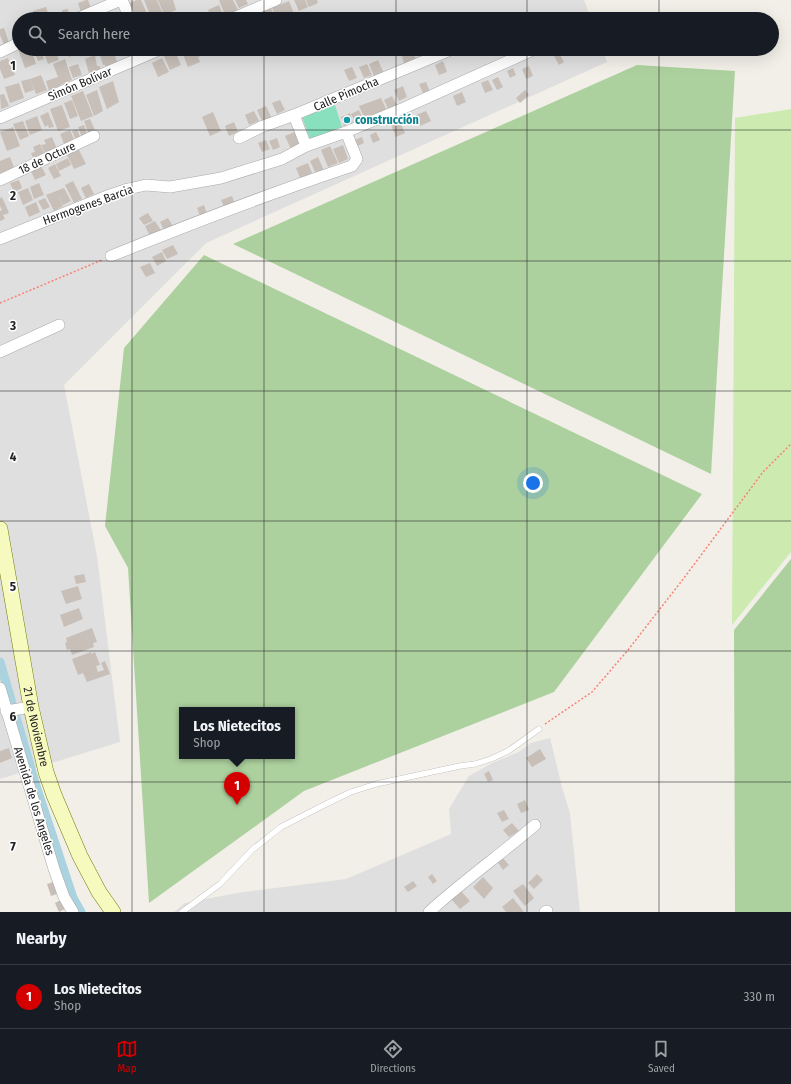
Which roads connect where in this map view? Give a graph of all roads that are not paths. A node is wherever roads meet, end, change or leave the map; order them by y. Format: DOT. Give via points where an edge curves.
graph roads {
  1 [pos="122,0"];
  2 [pos="276,0"];
  3 [pos="93,12"];
  4 [pos="127,12"];
  5 [pos="248,12"];
  6 [pos="12,47"];
  7 [pos="0,52"];
  8 [pos="136,56"];
  9 [pos="436,56"];
  10 [pos="519,56"];
  11 [pos="294,115"];
  12 [pos="0,118"];
  13 [pos="346,132"];
  14 [pos="94,136"];
  15 [pos="239,138"];
  16 [pos="306,146"];
  17 [pos="0,180"];
  18 [pos="0,239"];
  19 [pos="111,256"];
  20 [pos="58,325"];
  21 [pos="0,352"];
  22 [pos="0,529"];
  23 [pos="0,688"];
  24 [pos="14,711"];
  25 [pos="539,729"];
  26 [pos="535,825"];
  27 [pos="72,912"];
  28 [pos="113,912"];
  29 [pos="182,912"];
  30 [pos="429,912"];
  1 -- 3 [label="street"];
  1 -- 4 [label="street"];
  2 -- 5 [label="street"];
  6 -- 7 [label="street"];
  8 -- 12 [label="street, Simón Bolívar"];
  9 -- 11 [label="street, Calle Pimocha"];
  10 -- 13 [label="street, Hermogenes Barcia"];
  11 -- 15 [label="street, Calle Pimocha"];
  11 -- 16 [label="street"];
  13 -- 16 [label="street, Hermogenes Barcia"];
  13 -- 19 [label="street" via="357,159 352,166 284,189"];
  14 -- 17 [label="street, 18 de Octure"];
  16 -- 18 [label="street, Hermogenes Barcia" via="282,159 221,178 128,189"];
  20 -- 21 [label="street"];
  22 -- 24 [label="street, 21 de Noviembre"];
  23 -- 24 [label="street, Avenida de los Angeles"];
  24 -- 27 [label="street, Avenida de los Angeles" via="54,869"];
  24 -- 28 [label="street, 21 de Noviembre" via="41,754 59,807 90,876"];
  25 -- 29 [label="lane" via="508,751 491,759 376,784 330,802 281,828 252,850 220,884"];
  26 -- 30 [label="street"];
}
